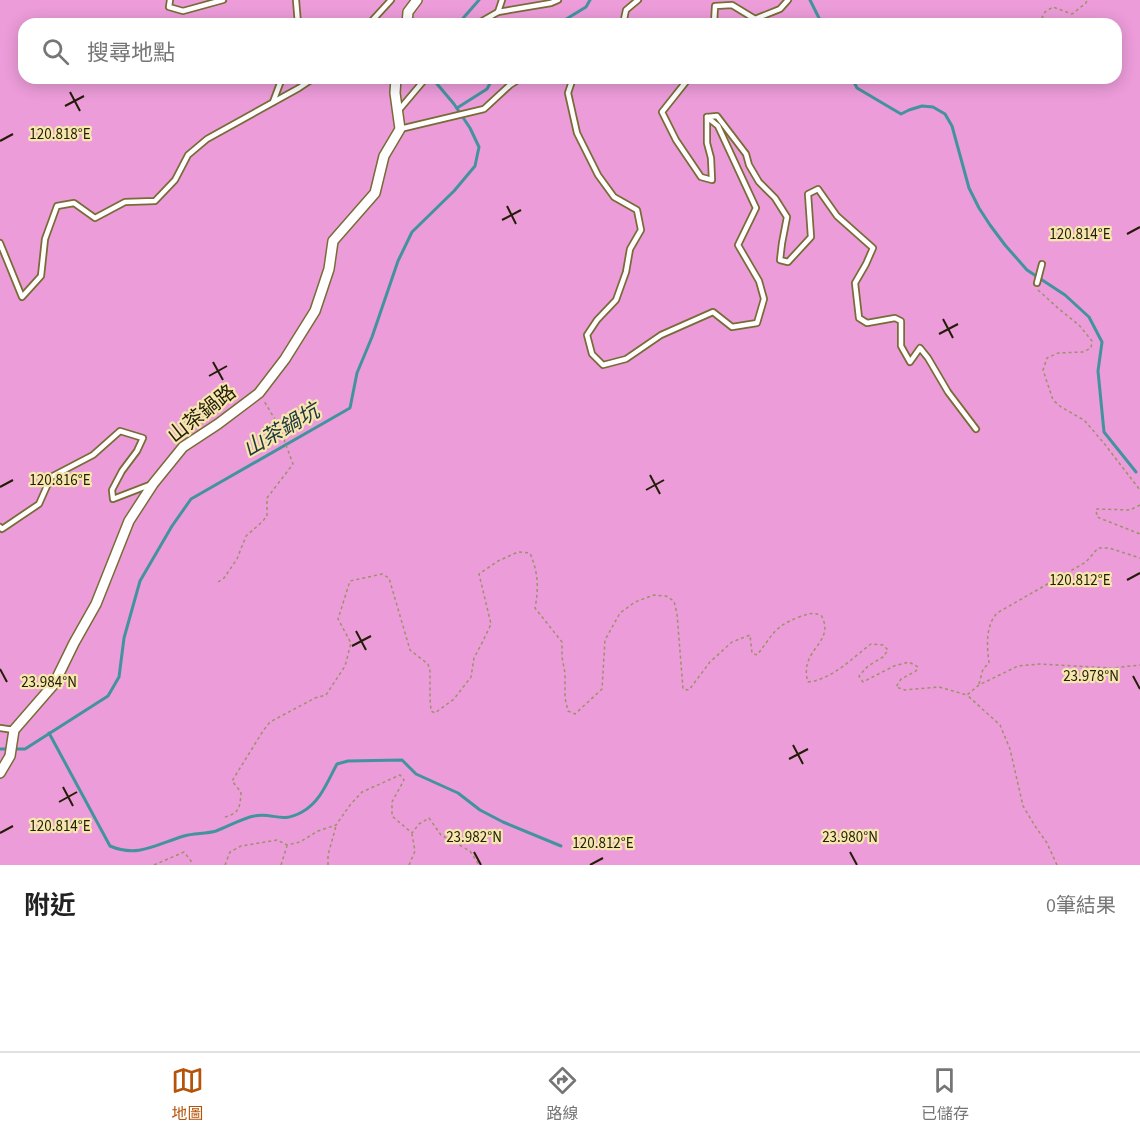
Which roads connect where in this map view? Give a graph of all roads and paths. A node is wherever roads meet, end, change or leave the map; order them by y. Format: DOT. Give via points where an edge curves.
graph roads {
  1 [pos="170,0"];
  2 [pos="223,0"];
  3 [pos="296,0"];
  4 [pos="391,0"];
  5 [pos="417,0"];
  6 [pos="502,0"];
  7 [pos="558,0"];
  8 [pos="638,0"];
  9 [pos="788,0"];
  10 [pos="1087,0"];
  11 [pos="498,12"];
  12 [pos="298,18"];
  13 [pos="374,18"];
  14 [pos="408,18"];
  15 [pos="488,18"];
  16 [pos="624,18"];
  17 [pos="714,18"];
  18 [pos="753,18"];
  19 [pos="758,18"];
  20 [pos="1042,18"];
  21 [pos="280,84"];
  22 [pos="305,84"];
  23 [pos="396,84"];
  24 [pos="421,84"];
  25 [pos="512,84"];
  26 [pos="571,84"];
  27 [pos="684,84"];
  28 [pos="273,102"];
  29 [pos="398,112"];
  30 [pos="706,117"];
  31 [pos="400,129"];
  32 [pos="0,243"];
  33 [pos="1042,264"];
  34 [pos="1037,284"];
  35 [pos="259,393"];
  36 [pos="976,429"];
  37 [pos="153,484"];
  38 [pos="1140,490"];
  39 [pos="1140,505"];
  40 [pos="0,527"];
  41 [pos="1140,534"];
  42 [pos="1140,558"];
  43 [pos="218,582"];
  44 [pos="1140,665"];
  45 [pos="979,685"];
  46 [pos="967,695"];
  47 [pos="0,728"];
  48 [pos="14,730"];
  49 [pos="0,773"];
  50 [pos="225,817"];
  51 [pos="336,825"];
  52 [pos="412,833"];
  53 [pos="287,845"];
  54 [pos="154,865"];
  55 [pos="191,865"];
  56 [pos="225,865"];
  57 [pos="281,865"];
  58 [pos="328,865"];
  59 [pos="409,865"];
  60 [pos="479,865"];
  61 [pos="1057,865"];
  1 -- 2 [label="lane" via="169,7 183,11"];
  3 -- 12 [label="lane"];
  4 -- 13 [label="lane"];
  5 -- 14 [label="street"];
  6 -- 11 [label="lane"];
  7 -- 11 [label="lane"];
  8 -- 16 [label="lane" via="626,10"];
  9 -- 19 [label="lane" via="780,9"];
  10 -- 20 [label="path" via="1072,14 1053,7"];
  11 -- 15 [label="lane"];
  17 -- 18 [label="lane" via="715,6 732,5"];
  21 -- 28 [label="lane"];
  22 -- 28 [label="lane"];
  23 -- 29 [label="street"];
  24 -- 29 [label="lane"];
  25 -- 31 [label="lane" via="484,109"];
  26 -- 30 [label="lane" via="568,93 578,133 597,175 614,197 637,210 641,230 630,249 616,300 587,335 592,354 603,364 626,359 661,335 713,312 732,327 757,323 764,299 759,281 738,245 756,208 718,126"];
  27 -- 30 [label="lane" via="662,112 701,177 712,180"];
  28 -- 32 [label="lane" via="207,139 188,155 175,180 155,201 125,202 95,218 74,203 57,206 45,239 41,276 22,297"];
  29 -- 31 [label="street"];
  30 -- 36 [label="lane" via="717,116 746,154 759,182 788,217 780,260 788,262 811,237 808,194 818,189 837,216 873,248 855,283 859,318 867,323 895,318 902,321 901,346 910,362 920,348"];
  31 -- 35 [label="street, 山茶鍋路" via="384,156 375,193 333,241 329,269 315,311"];
  33 -- 34 [label="lane"];
  34 -- 38 [label="path" via="1037,289 1092,341 1091,348 1083,352 1058,353 1047,358 1043,370 1053,400 1084,420"];
  35 -- 37 [label="street, 山茶鍋路" via="183,447"];
  35 -- 43 [label="path" via="279,426 293,464 267,498 267,516 246,536 237,559"];
  37 -- 40 [label="lane" via="112,500 112,490 143,438 120,430 93,455 51,477 39,504"];
  37 -- 48 [label="street, 山茶鍋路" via="129,521 96,604 54,684"];
  39 -- 41 [label="path" via="1130,510 1095,509 1097,517"];
  42 -- 45 [label="path" via="1098,548 1086,562 997,613 991,620 987,643 989,663"];
  44 -- 45 [label="path" via="1018,666"];
  45 -- 46 [label="path"];
  46 -- 50 [label="path" via="939,687 896,687 901,679 916,671 918,667 909,662 863,682 859,676 888,650 883,645 871,644 834,672 808,682 807,661 823,639 826,623 813,612 782,624 757,655 752,653 750,635 732,642 710,662 689,690 683,688 674,601 654,595 634,602 620,613 605,640 602,689 575,714 568,711 565,698 562,642 535,608 535,564 530,553 518,552 479,574 490,624 474,658 471,677 454,699 435,713 431,711 428,664 410,650 389,578 382,574 350,581 338,619 351,643 345,666 326,695 270,722 232,781 241,792 240,807"];
  46 -- 61 [label="path" via="1000,726 1010,749 1023,806"];
  47 -- 48 [label="lane"];
  48 -- 49 [label="street" via="9,756"];
  51 -- 52 [label="path" via="362,792 400,775 404,780 392,802 392,816"];
  51 -- 53 [label="path"];
  51 -- 58 [label="path"];
  52 -- 59 [label="path" via="415,852"];
  52 -- 60 [label="path" via="429,818 441,835 470,851"];
  53 -- 56 [label="path" via="277,840 241,846 230,852"];
  53 -- 57 [label="path"];
  54 -- 55 [label="path" via="184,852"];
}
